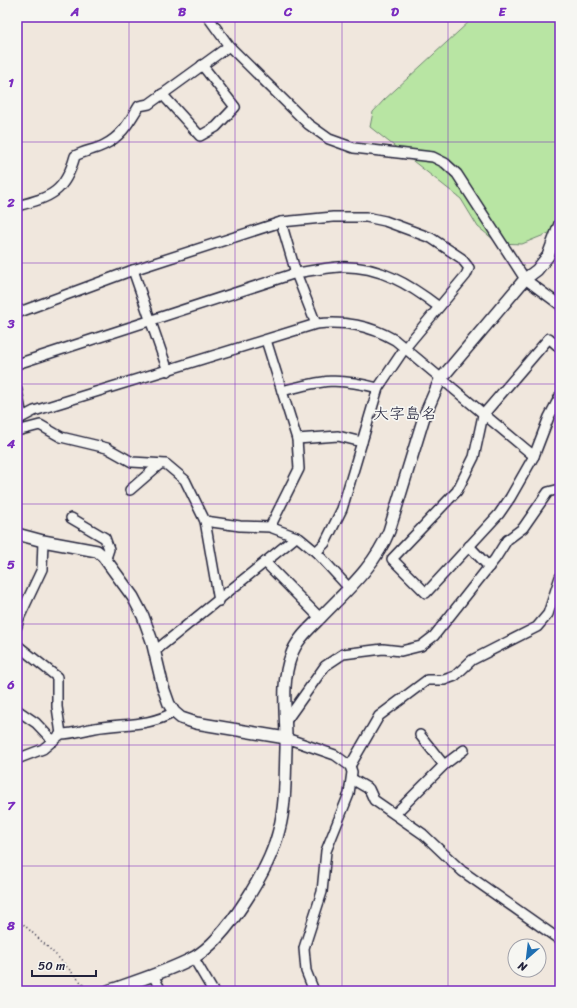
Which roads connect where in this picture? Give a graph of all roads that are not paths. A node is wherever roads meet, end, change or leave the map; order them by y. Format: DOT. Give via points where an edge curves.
graph roads {
  1 [pos="208,17"];
  2 [pos="229,46"];
  3 [pos="202,65"];
  4 [pos="162,94"];
  5 [pos="17,206"];
  6 [pos="281,222"];
  7 [pos="560,224"];
  8 [pos="133,270"];
  9 [pos="296,273"];
  10 [pos="525,279"];
  11 [pos="560,305"];
  12 [pos="439,307"];
  13 [pos="17,313"];
  14 [pos="150,322"];
  15 [pos="316,324"];
  16 [pos="266,340"];
  17 [pos="405,348"];
  18 [pos="560,348"];
  19 [pos="17,364"];
  20 [pos="168,371"];
  21 [pos="440,380"];
  22 [pos="378,388"];
  23 [pos="17,390"];
  24 [pos="282,391"];
  25 [pos="560,396"];
  26 [pos="483,415"];
  27 [pos="19,418"];
  28 [pos="17,431"];
  29 [pos="297,439"];
  30 [pos="362,442"];
  31 [pos="534,456"];
  32 [pos="160,464"];
  33 [pos="560,489"];
  34 [pos="130,490"];
  35 [pos="71,518"];
  36 [pos="205,521"];
  37 [pos="270,527"];
  38 [pos="17,534"];
  39 [pos="296,537"];
  40 [pos="43,541"];
  41 [pos="468,546"];
  42 [pos="316,552"];
  43 [pos="106,558"];
  44 [pos="266,562"];
  45 [pos="489,567"];
  46 [pos="560,577"];
  47 [pos="349,588"];
  48 [pos="219,601"];
  49 [pos="21,602"];
  50 [pos="320,618"];
  51 [pos="17,626"];
  52 [pos="17,645"];
  53 [pos="155,651"];
  54 [pos="17,710"];
  55 [pos="174,712"];
  56 [pos="286,721"];
  57 [pos="61,734"];
  58 [pos="420,736"];
  59 [pos="286,738"];
  60 [pos="53,741"];
  61 [pos="464,750"];
  62 [pos="17,759"];
  63 [pos="444,765"];
  64 [pos="350,766"];
  65 [pos="352,779"];
  66 [pos="395,814"];
  67 [pos="560,940"];
  68 [pos="193,957"];
  69 [pos="153,975"];
  70 [pos="108,991"];
  71 [pos="161,991"];
  72 [pos="213,991"];
  73 [pos="314,991"];
  1 -- 2 [label="street"];
  2 -- 3 [label="street"];
  2 -- 10 [label="street" via="308,124 329,139 354,148 426,156 445,163 457,174"];
  3 -- 4 [label="street"];
  3 -- 4 [label="street" via="235,107 216,126 200,136"];
  4 -- 5 [label="street" via="149,104 139,106 123,132 104,145 75,156 70,175 63,186 35,202"];
  6 -- 8 [label="street"];
  6 -- 9 [label="street"];
  6 -- 12 [label="street" via="366,217 385,221 431,238 462,258 469,268"];
  7 -- 10 [label="street" via="548,256 538,270"];
  8 -- 13 [label="street"];
  8 -- 14 [label="street"];
  9 -- 12 [label="street" via="338,267 372,270 408,285"];
  9 -- 14 [label="street"];
  9 -- 15 [label="street"];
  10 -- 11 [label="street"];
  10 -- 21 [label="street"];
  12 -- 17 [label="street"];
  14 -- 19 [label="street"];
  14 -- 20 [label="street"];
  15 -- 16 [label="street"];
  15 -- 17 [label="street" via="340,322 369,327"];
  16 -- 20 [label="street"];
  16 -- 24 [label="street"];
  17 -- 21 [label="street"];
  17 -- 22 [label="street"];
  18 -- 26 [label="street" via="549,338"];
  20 -- 27 [label="street" via="34,411"];
  21 -- 26 [label="street"];
  21 -- 47 [label="street" via="427,407 384,543 370,566"];
  22 -- 24 [label="street" via="348,381 325,380"];
  22 -- 30 [label="street"];
  23 -- 27 [label="street"];
  24 -- 29 [label="street"];
  25 -- 31 [label="street"];
  26 -- 31 [label="street"];
  26 -- 41 [label="street" via="474,457 457,490 392,559 426,593"];
  28 -- 32 [label="street" via="40,425 61,437 107,448 132,462"];
  29 -- 30 [label="street" via="338,436"];
  29 -- 37 [label="street" via="299,469"];
  30 -- 42 [label="street" via="338,520 325,543"];
  31 -- 41 [label="street" via="499,514"];
  32 -- 34 [label="street"];
  32 -- 36 [label="street" via="166,464 185,480"];
  33 -- 45 [label="street" via="548,492 522,528 507,540"];
  35 -- 43 [label="street" via="105,538 109,549"];
  36 -- 37 [label="street"];
  36 -- 48 [label="street"];
  37 -- 39 [label="street"];
  38 -- 40 [label="street"];
  39 -- 42 [label="street"];
  39 -- 44 [label="street"];
  40 -- 43 [label="street" via="97,551"];
  40 -- 49 [label="street" via="42,569"];
  41 -- 45 [label="street"];
  42 -- 47 [label="street"];
  43 -- 53 [label="street" via="133,597"];
  44 -- 48 [label="street"];
  44 -- 50 [label="street"];
  45 -- 56 [label="street" via="434,636 421,646 343,654 325,666"];
  46 -- 64 [label="street" via="548,614 537,627 472,660 455,676 444,680 427,680 379,716"];
  47 -- 50 [label="street"];
  48 -- 53 [label="street"];
  49 -- 51 [label="street"];
  50 -- 56 [label="street" via="299,640 289,660 286,670"];
  52 -- 57 [label="street" via="57,677 57,707"];
  53 -- 55 [label="street" via="163,687"];
  54 -- 60 [label="street" via="36,723"];
  55 -- 57 [label="street" via="147,723"];
  55 -- 59 [label="street" via="181,718 196,723"];
  56 -- 59 [label="street"];
  57 -- 60 [label="street"];
  58 -- 63 [label="street"];
  59 -- 64 [label="street" via="330,753"];
  59 -- 68 [label="street" via="283,803 275,845 230,924 209,946"];
  60 -- 62 [label="street" via="44,749"];
  61 -- 63 [label="street"];
  63 -- 66 [label="street"];
  64 -- 65 [label="street"];
  65 -- 66 [label="street" via="369,789 374,800"];
  65 -- 73 [label="street" via="349,794 326,851 322,892 304,948 306,971"];
  66 -- 67 [label="street" via="423,834 462,871"];
  68 -- 69 [label="street"];
  68 -- 72 [label="street"];
  69 -- 70 [label="street"];
  69 -- 71 [label="street"];
}
